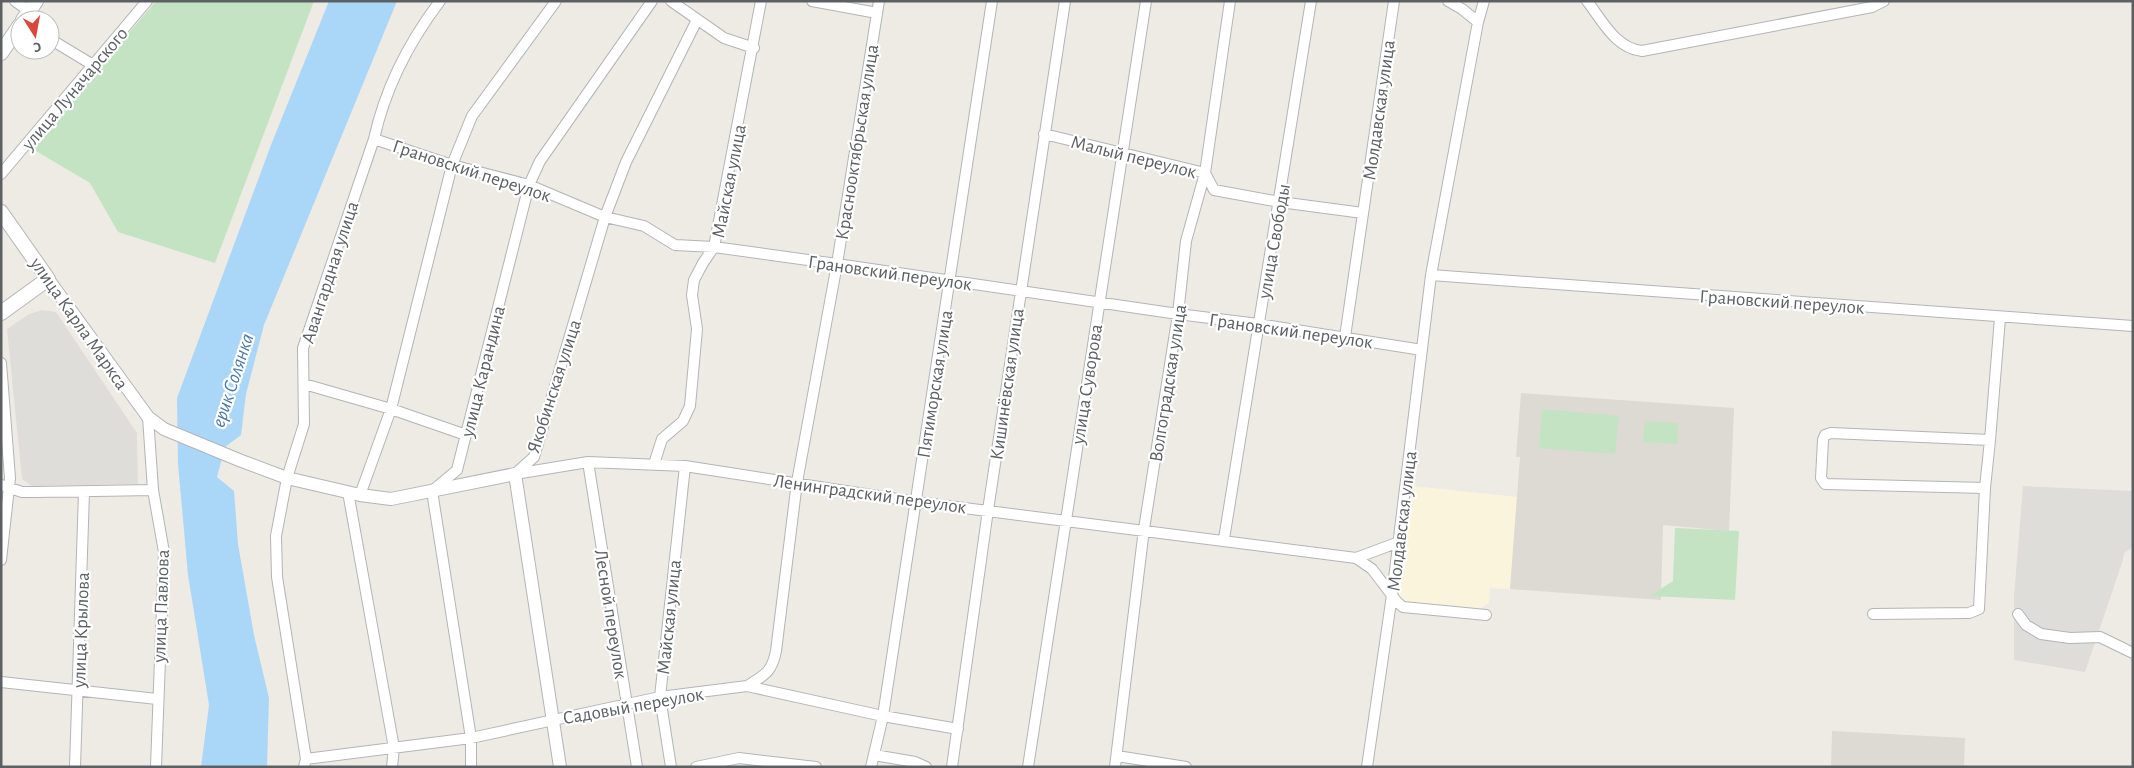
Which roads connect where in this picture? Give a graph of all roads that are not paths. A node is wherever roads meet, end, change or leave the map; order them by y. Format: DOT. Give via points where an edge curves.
graph roads {
  1 [pos="15,1"];
  2 [pos="147,1"];
  3 [pos="440,1"];
  4 [pos="556,1"];
  5 [pos="652,1"];
  6 [pos="671,1"];
  7 [pos="761,1"];
  8 [pos="812,1"];
  9 [pos="879,1"];
  10 [pos="992,1"];
  11 [pos="1065,1"];
  12 [pos="1146,1"];
  13 [pos="1230,1"];
  14 [pos="1311,1"];
  15 [pos="1394,1"];
  16 [pos="1448,1"];
  17 [pos="1484,1"];
  18 [pos="1587,1"];
  19 [pos="1884,1"];
  20 [pos="28,10"];
  21 [pos="877,12"];
  22 [pos="697,20"];
  23 [pos="1478,22"];
  24 [pos="10,40"];
  25 [pos="60,45"];
  26 [pos="754,48"];
  27 [pos="1,53"];
  28 [pos="93,66"];
  29 [pos="1044,134"];
  30 [pos="374,139"];
  31 [pos="1122,153"];
  32 [pos="452,165"];
  33 [pos="1205,173"];
  34 [pos="1,174"];
  35 [pos="529,185"];
  36 [pos="1280,202"];
  37 [pos="1363,212"];
  38 [pos="2,213"];
  39 [pos="605,217"];
  40 [pos="714,247"];
  41 [pos="837,264"];
  42 [pos="1431,275"];
  43 [pos="48,279"];
  44 [pos="950,280"];
  45 [pos="1020,291"];
  46 [pos="1099,302"];
  47 [pos="2,311"];
  48 [pos="1178,314"];
  49 [pos="2000,318"];
  50 [pos="1258,324"];
  51 [pos="2133,326"];
  52 [pos="1345,337"];
  53 [pos="1422,350"];
  54 [pos="1,363"];
  55 [pos="304,384"];
  56 [pos="391,409"];
  57 [pos="148,417"];
  58 [pos="466,435"];
  59 [pos="1990,440"];
  60 [pos="239,460"];
  61 [pos="588,462"];
  62 [pos="654,464"];
  63 [pos="685,466"];
  64 [pos="515,474"];
  65 [pos="287,478"];
  66 [pos="798,482"];
  67 [pos="5,486"];
  68 [pos="1986,488"];
  69 [pos="153,490"];
  70 [pos="432,491"];
  71 [pos="84,492"];
  72 [pos="354,493"];
  73 [pos="916,502"];
  74 [pos="988,510"];
  75 [pos="1066,520"];
  76 [pos="1144,529"];
  77 [pos="1224,539"];
  78 [pos="1399,542"];
  79 [pos="1356,558"];
  80 [pos="1,560"];
  81 [pos="1392,596"];
  82 [pos="1873,614"];
  83 [pos="2018,614"];
  84 [pos="1486,615"];
  85 [pos="2133,653"];
  86 [pos="1,682"];
  87 [pos="748,686"];
  88 [pos="78,691"];
  89 [pos="660,697"];
  90 [pos="157,699"];
  91 [pos="626,704"];
  92 [pos="883,716"];
  93 [pos="551,720"];
  94 [pos="958,729"];
  95 [pos="471,738"];
  96 [pos="394,748"];
  97 [pos="874,755"];
  98 [pos="1117,756"];
  99 [pos="305,763"];
  100 [pos="75,767"];
  101 [pos="156,767"];
  102 [pos="392,767"];
  103 [pos="471,767"];
  104 [pos="560,767"];
  105 [pos="637,767"];
  106 [pos="671,767"];
  107 [pos="696,767"];
  108 [pos="816,767"];
  109 [pos="871,767"];
  110 [pos="926,767"];
  111 [pos="952,767"];
  112 [pos="1028,767"];
  113 [pos="1115,767"];
  114 [pos="1186,767"];
  115 [pos="1367,767"];
  1 -- 20 [label="street"];
  2 -- 28 [label="street, улица Луначарского"];
  3 -- 30 [label="street, Авангардная улица" via="388,88"];
  4 -- 32 [label="street" via="472,116"];
  5 -- 35 [label="street, улица Карандина" via="540,161"];
  6 -- 22 [label="street"];
  7 -- 26 [label="street, Майская улица"];
  8 -- 21 [label="street"];
  9 -- 21 [label="street, Краснооктябрьская улица"];
  10 -- 44 [label="street, Пятиморская улица"];
  11 -- 29 [label="street, Кишинёвская улица"];
  12 -- 31 [label="street, улица Суворова"];
  13 -- 33 [label="street, Волгоградская улица"];
  14 -- 36 [label="street, улица Свободы"];
  15 -- 37 [label="street, Молдавская улица"];
  16 -- 23 [label="street"];
  17 -- 23 [label="street, Молдавская улица"];
  18 -- 19 [label="street" via="1618,41 1633,50 1642,51 1872,7"];
  21 -- 41 [label="street, Краснооктябрьская улица"];
  22 -- 26 [label="street" via="724,38"];
  22 -- 39 [label="street, Якобинская улица" via="626,162"];
  23 -- 42 [label="street, Молдавская улица"];
  24 -- 27 [label="main road"];
  25 -- 28 [label="street"];
  26 -- 40 [label="street, Майская улица"];
  28 -- 34 [label="street, улица Луначарского"];
  29 -- 31 [label="street, Малый переулок"];
  29 -- 45 [label="street, Кишинёвская улица"];
  30 -- 32 [label="street, Грановский переулок"];
  30 -- 55 [label="street, Авангардная улица" via="303,348"];
  31 -- 33 [label="street, Малый переулок"];
  31 -- 46 [label="street, улица Суворова"];
  32 -- 35 [label="street, Грановский переулок"];
  32 -- 56 [label="street"];
  33 -- 36 [label="street, Малый переулок" via="1214,190"];
  33 -- 48 [label="street, Волгоградская улица" via="1186,241"];
  35 -- 39 [label="street, Грановский переулок"];
  35 -- 58 [label="street, улица Карандина"];
  36 -- 37 [label="street, Малый переулок"];
  36 -- 50 [label="street, улица Свободы"];
  37 -- 52 [label="street, Молдавская улица"];
  38 -- 43 [label="main road, улица Карла Маркса"];
  39 -- 40 [label="street, Грановский переулок" via="644,226 675,244"];
  39 -- 64 [label="street, Якобинская улица" via="534,457"];
  40 -- 41 [label="street, Грановский переулок"];
  40 -- 62 [label="street, Майская улица" via="694,280 692,295 697,329 690,406 683,421 662,439"];
  41 -- 44 [label="street, Грановский переулок"];
  41 -- 66 [label="street, Краснооктябрьская улица"];
  42 -- 49 [label="street, Грановский переулок"];
  42 -- 53 [label="street, Молдавская улица"];
  43 -- 47 [label="main road"];
  43 -- 57 [label="street, улица Карла Маркса"];
  44 -- 45 [label="street, Грановский переулок"];
  44 -- 73 [label="street, Пятиморская улица"];
  45 -- 46 [label="street, Грановский переулок"];
  45 -- 74 [label="street, Кишинёвская улица"];
  46 -- 48 [label="street, Грановский переулок"];
  46 -- 75 [label="street, улица Суворова"];
  48 -- 50 [label="street, Грановский переулок"];
  48 -- 76 [label="street, Волгоградская улица"];
  49 -- 51 [label="street, Грановский переулок"];
  49 -- 59 [label="street"];
  50 -- 52 [label="street, Грановский переулок"];
  50 -- 77 [label="street, улица Свободы"];
  52 -- 53 [label="street, Грановский переулок"];
  53 -- 78 [label="street, Молдавская улица"];
  54 -- 67 [label="street" via="10,478"];
  55 -- 56 [label="street"];
  55 -- 65 [label="street, Авангардная улица" via="304,424"];
  56 -- 58 [label="street"];
  56 -- 72 [label="street"];
  57 -- 60 [label="street, улица Карла Маркса" via="164,429"];
  57 -- 69 [label="street, улица Павлова"];
  58 -- 70 [label="street, улица Карандина" via="457,470"];
  59 -- 68 [label="street"];
  59 -- 68 [label="street" via="1831,433 1823,440 1821,478 1825,484"];
  60 -- 65 [label="street, Ленинградский переулок"];
  61 -- 62 [label="street, Ленинградский переулок"];
  61 -- 64 [label="street, Ленинградский переулок"];
  61 -- 91 [label="street, Лесной переулок"];
  62 -- 63 [label="street, Ленинградский переулок"];
  63 -- 66 [label="street, Ленинградский переулок"];
  63 -- 89 [label="street, Майская улица"];
  64 -- 70 [label="street, Ленинградский переулок"];
  64 -- 93 [label="street, Якобинская улица"];
  65 -- 72 [label="street, Ленинградский переулок"];
  65 -- 99 [label="street, Авангардная улица" via="276,536 277,578"];
  66 -- 73 [label="street, Ленинградский переулок"];
  66 -- 87 [label="street, Краснооктябрьская улица" via="774,662 769,671"];
  67 -- 71 [label="street" via="22,492"];
  67 -- 80 [label="street"];
  68 -- 82 [label="street" via="1978,609 1969,613"];
  69 -- 71 [label="street"];
  69 -- 90 [label="street, улица Павлова" via="164,552"];
  70 -- 72 [label="street, Ленинградский переулок" via="391,499"];
  70 -- 95 [label="street"];
  71 -- 88 [label="street, улица Крылова"];
  72 -- 96 [label="street"];
  73 -- 74 [label="street, Ленинградский переулок"];
  73 -- 92 [label="street, Пятиморская улица"];
  74 -- 75 [label="street, Ленинградский переулок"];
  74 -- 94 [label="street, Кишинёвская улица"];
  75 -- 76 [label="street, Ленинградский переулок"];
  75 -- 112 [label="street, улица Суворова"];
  76 -- 77 [label="street, Ленинградский переулок"];
  76 -- 98 [label="street, Волгоградская улица"];
  77 -- 79 [label="street, Ленинградский переулок"];
  78 -- 79 [label="street"];
  78 -- 81 [label="street, Молдавская улица"];
  79 -- 81 [label="street, Ленинградский переулок" via="1372,568"];
  81 -- 84 [label="street, Ленинградский переулок" via="1403,607"];
  81 -- 115 [label="street, Молдавская улица"];
  83 -- 85 [label="street" via="2026,625 2041,634 2070,638 2100,637"];
  86 -- 88 [label="street"];
  87 -- 89 [label="street, Садовый переулок"];
  87 -- 92 [label="street, Садовый переулок"];
  88 -- 90 [label="street"];
  88 -- 100 [label="street, улица Крылова"];
  89 -- 91 [label="street, Садовый переулок"];
  89 -- 106 [label="street, Майская улица"];
  90 -- 101 [label="street, улица Павлова"];
  91 -- 93 [label="street, Садовый переулок"];
  91 -- 105 [label="street, Лесной переулок"];
  92 -- 94 [label="street, Садовый переулок"];
  92 -- 97 [label="street, Пятиморская улица"];
  93 -- 95 [label="street, Садовый переулок"];
  93 -- 104 [label="street, Якобинская улица"];
  94 -- 111 [label="street, Кишинёвская улица"];
  95 -- 96 [label="street, Садовый переулок"];
  95 -- 103 [label="street"];
  96 -- 99 [label="street, Садовый переулок"];
  96 -- 102 [label="street"];
  97 -- 109 [label="street, Пятиморская улица"];
  97 -- 110 [label="street"];
  98 -- 113 [label="street, Волгоградская улица"];
  98 -- 114 [label="street"];
  107 -- 108 [label="street" via="739,758"];
}
